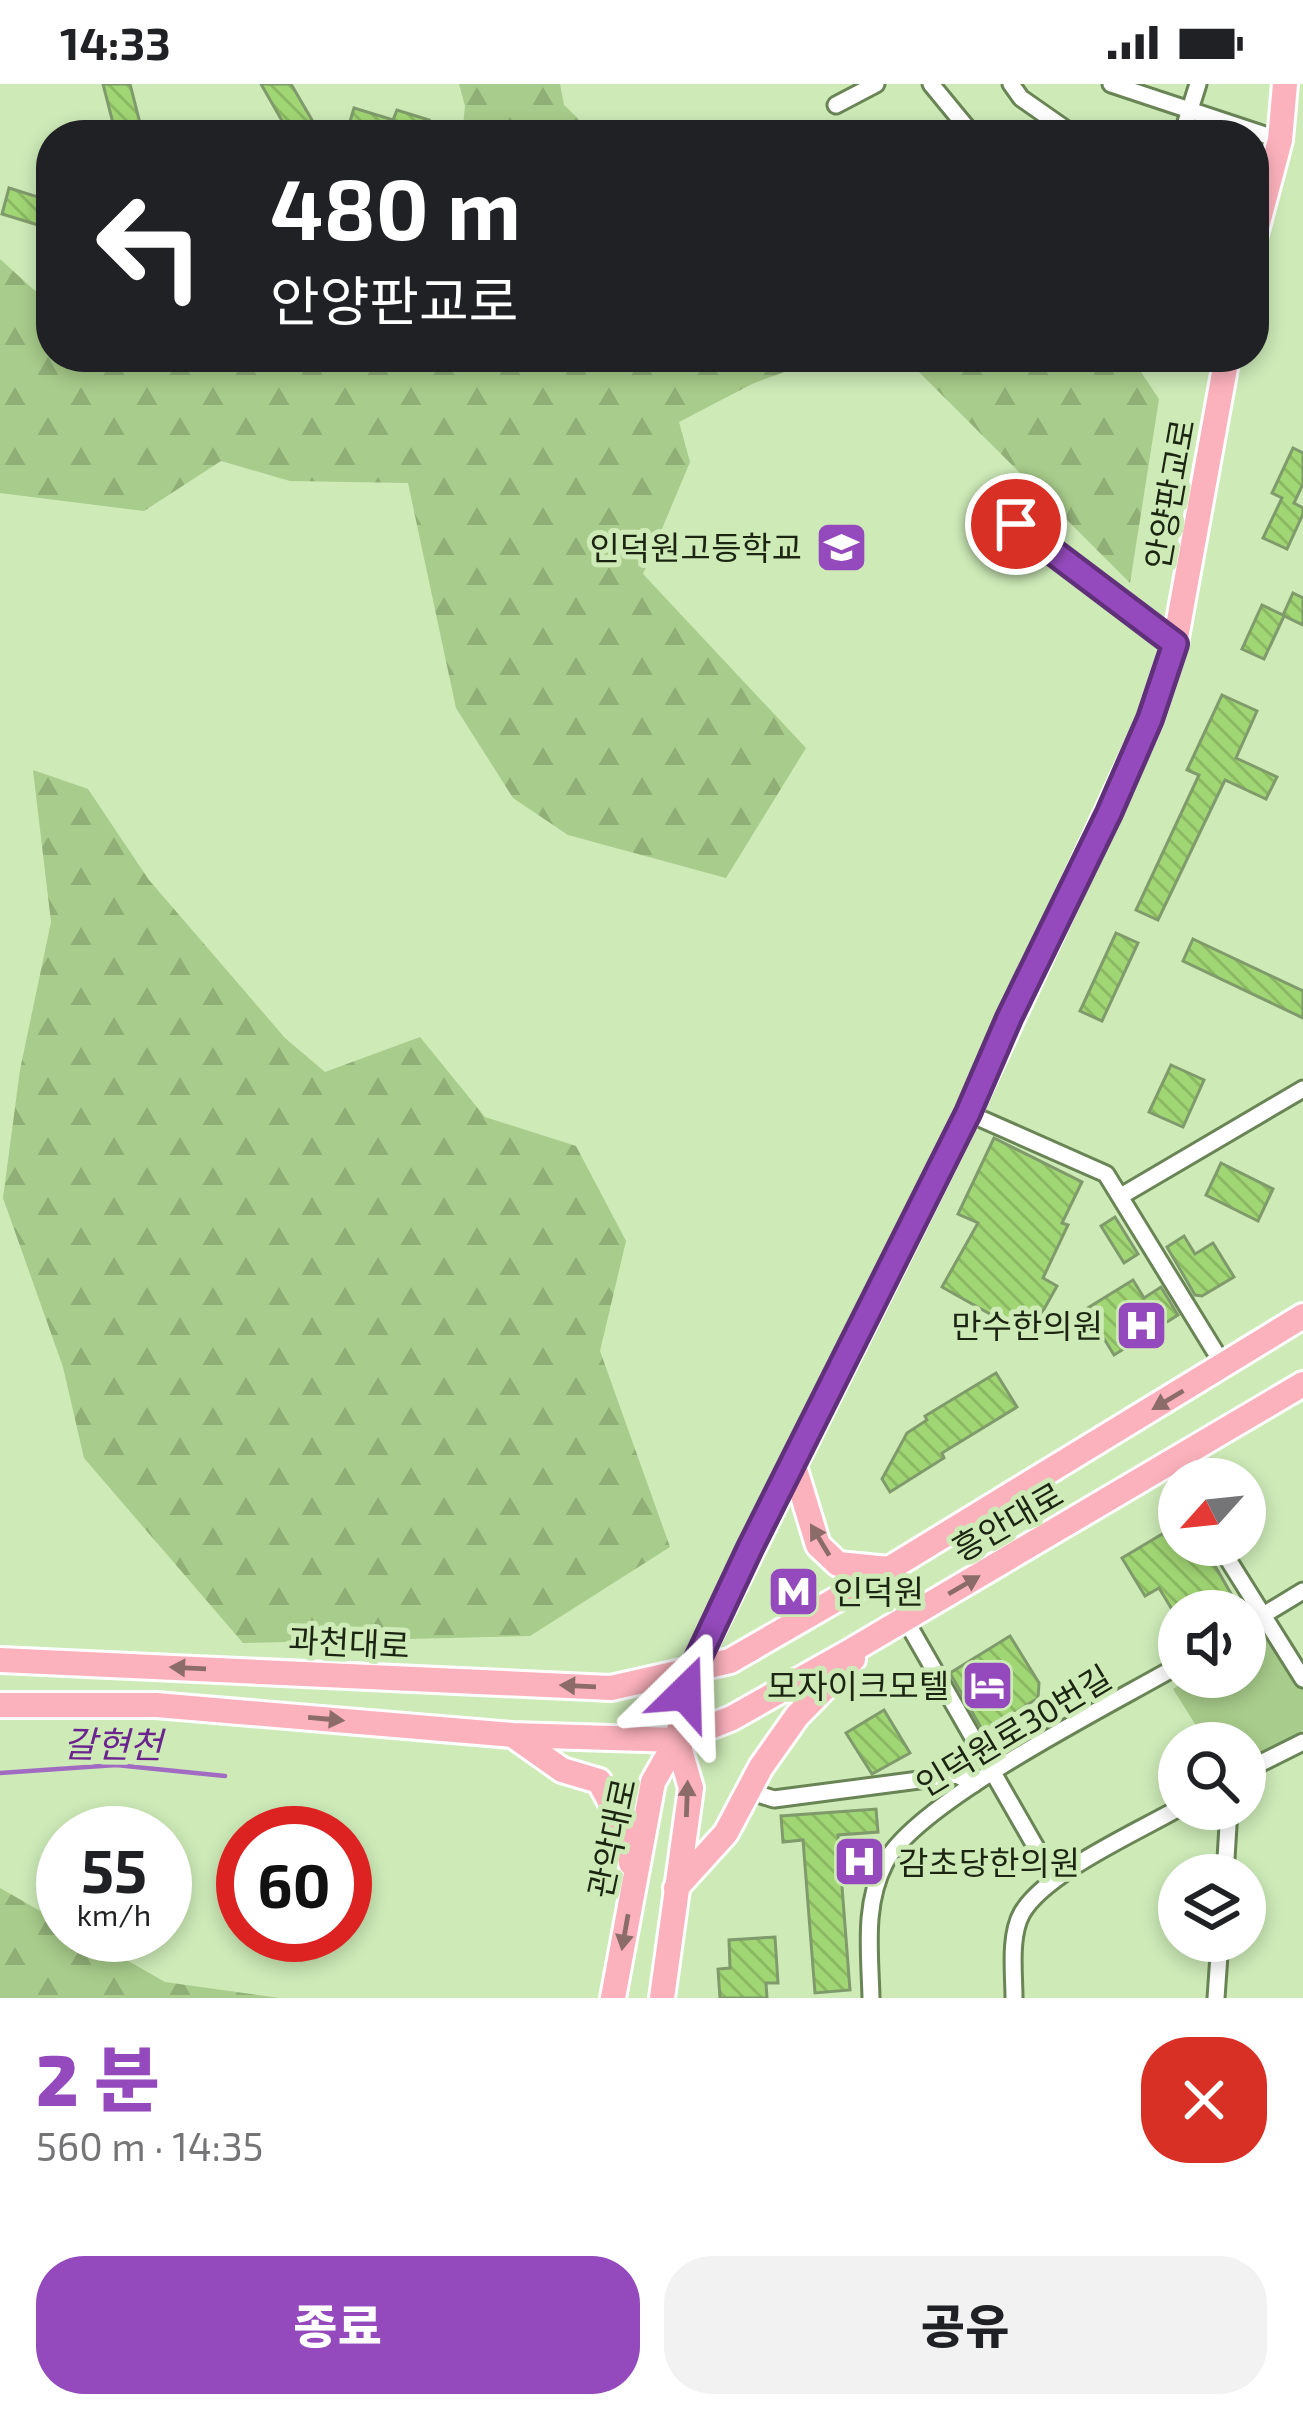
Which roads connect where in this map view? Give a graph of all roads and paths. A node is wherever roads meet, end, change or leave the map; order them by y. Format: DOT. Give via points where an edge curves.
graph roads {
  1 [pos="876,84"];
  2 [pos="931,84"];
  3 [pos="1011,84"];
  4 [pos="1111,84"];
  5 [pos="1198,84"];
  6 [pos="1286,84"];
  7 [pos="836,105"];
  8 [pos="1190,110"];
  9 [pos="1303,110"];
  10 [pos="961,120"];
  11 [pos="1053,120"];
  12 [pos="1187,120"];
  13 [pos="1220,120"];
  14 [pos="1269,136"];
  15 [pos="1280,140"];
  16 [pos="1269,181"];
  17 [pos="1224,372"];
  18 [pos="1016,524"];
  19 [pos="1175,644"];
  20 [pos="1303,1089"];
  21 [pos="968,1113"];
  22 [pos="1121,1196"];
  23 [pos="1303,1316"];
  24 [pos="1224,1366"];
  25 [pos="1303,1384"];
  26 [pos="1195,1458"];
  27 [pos="793,1463"];
  28 [pos="1158,1481"];
  29 [pos="889,1569"];
  30 [pos="1303,1591"];
  31 [pos="1266,1614"];
  32 [pos="1266,1618"];
  33 [pos="905,1619"];
  34 [pos="873,1638"];
  35 [pos="0,1660"];
  36 [pos="693,1669"];
  37 [pos="1158,1677"];
  38 [pos="1303,1679"];
  39 [pos="0,1705"];
  40 [pos="512,1735"];
  41 [pos="677,1740"];
  42 [pos="1303,1742"];
  43 [pos="1266,1760"];
  44 [pos="994,1773"];
  45 [pos="974,1784"];
  46 [pos="748,1791"];
  47 [pos="1158,1820"];
  48 [pos="1054,1879"];
  49 [pos="634,1882"];
  50 [pos="676,1888"];
  51 [pos="1219,1962"];
  52 [pos="613,1998"];
  53 [pos="662,1998"];
  54 [pos="871,1998"];
  55 [pos="1014,1998"];
  56 [pos="1216,1998"];
  1 -- 7 [label="street"];
  2 -- 10 [label="street"];
  3 -- 11 [label="street"];
  4 -- 8 [label="street"];
  5 -- 8 [label="street"];
  6 -- 15 [label="main road"];
  8 -- 12 [label="street"];
  8 -- 13 [label="street"];
  9 -- 15 [label="main road"];
  14 -- 15 [label="street"];
  15 -- 16 [label="main road"];
  17 -- 19 [label="main road, 안양판교로"];
  18 -- 19 [label="street, 안양판교로"];
  19 -- 21 [label="main road, 안양판교로" via="1109,813"];
  20 -- 22 [label="street"];
  21 -- 22 [label="street" via="1106,1174"];
  21 -- 27 [label="main road, 안양판교로"];
  22 -- 24 [label="street"];
  23 -- 24 [label="main road, 흥안대로"];
  24 -- 29 [label="main road, 흥안대로, one-way"];
  25 -- 26 [label="main road, 흥안대로"];
  29 -- 27 [label="main road, one-way" via="838,1564 818,1545"];
  27 -- 36 [label="main road, 안양판교로"];
  33 -- 28 [label="main road, 흥안대로, one-way"];
  29 -- 36 [label="main road, 흥안대로" via="730,1660"];
  30 -- 31 [label="street"];
  32 -- 38 [label="street"];
  33 -- 34 [label="main road, 흥안대로"];
  33 -- 44 [label="street"];
  34 -- 41 [label="main road, 흥안대로"];
  34 -- 46 [label="main road" via="796,1716"];
  36 -- 35 [label="main road, 과천대로, one-way" via="611,1688"];
  36 -- 41 [label="main road, 안양판교로"];
  37 -- 44 [label="street, 인덕원로30번길"];
  39 -- 40 [label="main road, one-way" via="156,1705"];
  40 -- 41 [label="main road"];
  40 -- 49 [label="main road" via="562,1771 599,1781 624,1827"];
  41 -- 49 [label="main road, 관악대로" via="653,1782"];
  50 -- 41 [label="main road, 관악대로, one-way" via="691,1788"];
  42 -- 43 [label="street"];
  44 -- 45 [label="street, 인덕원로30번길"];
  44 -- 48 [label="street"];
  45 -- 46 [label="street" via="957,1775 774,1799"];
  45 -- 54 [label="street, 인덕원로30번길" via="903,1836 885,1861 869,1915"];
  46 -- 50 [label="main road" via="726,1833"];
  47 -- 48 [label="street"];
  48 -- 55 [label="street" via="1020,1916"];
  49 -- 52 [label="main road, 관악대로, one-way"];
  50 -- 53 [label="main road, 관악대로"];
  51 -- 56 [label="street"];
}
